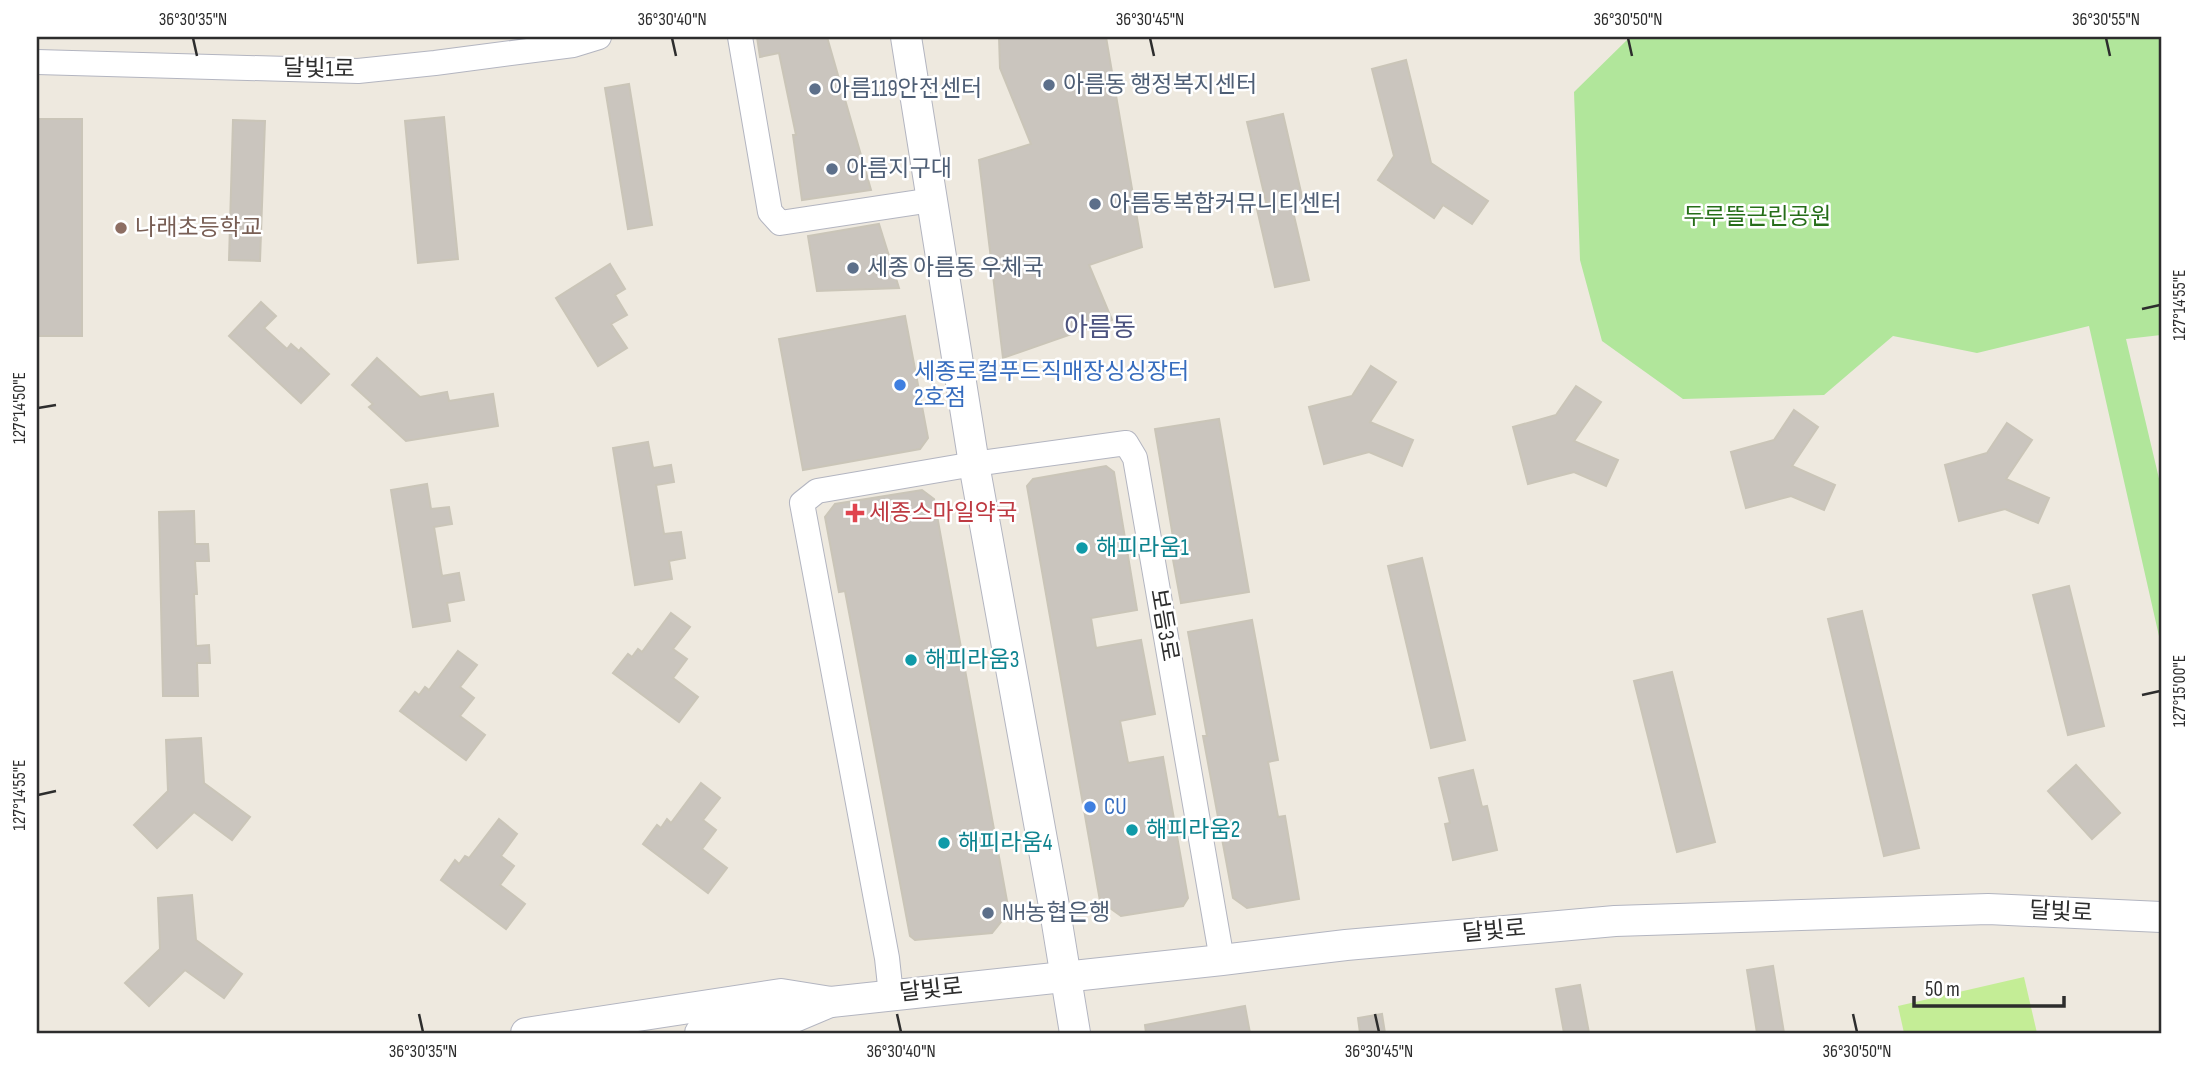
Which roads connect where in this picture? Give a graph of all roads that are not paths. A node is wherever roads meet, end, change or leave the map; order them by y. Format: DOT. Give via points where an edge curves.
graph roads {
  1 [pos="598,37"];
  2 [pos="740,37"];
  3 [pos="906,37"];
  4 [pos="37,62"];
  5 [pos="932,200"];
  6 [pos="974,464"];
  7 [pos="2161,917"];
  8 [pos="1222,960"];
  9 [pos="1065,976"];
  10 [pos="891,995"];
  11 [pos="831,1002"];
  12 [pos="526,1033"];
  13 [pos="700,1033"];
  14 [pos="1075,1033"];
  1 -- 4 [label="street, 달빛1로" via="573,45 358,71"];
  2 -- 5 [label="street" via="771,212 780,223"];
  3 -- 5 [label="street"];
  5 -- 6 [label="street"];
  6 -- 8 [label="street, 보듬3로" via="1126,443 1135,458"];
  6 -- 9 [label="street"];
  6 -- 10 [label="street" via="817,491 802,503"];
  7 -- 8 [label="street, 달빛로" via="1988,909 1615,921"];
  8 -- 9 [label="street, 달빛로"];
  9 -- 10 [label="street, 달빛로"];
  9 -- 14 [label="street"];
  10 -- 11 [label="street, 달빛로"];
  11 -- 12 [label="street, 달빛로" via="781,994"];
  11 -- 13 [label="street, 달빛로" via="785,1021"];
}
